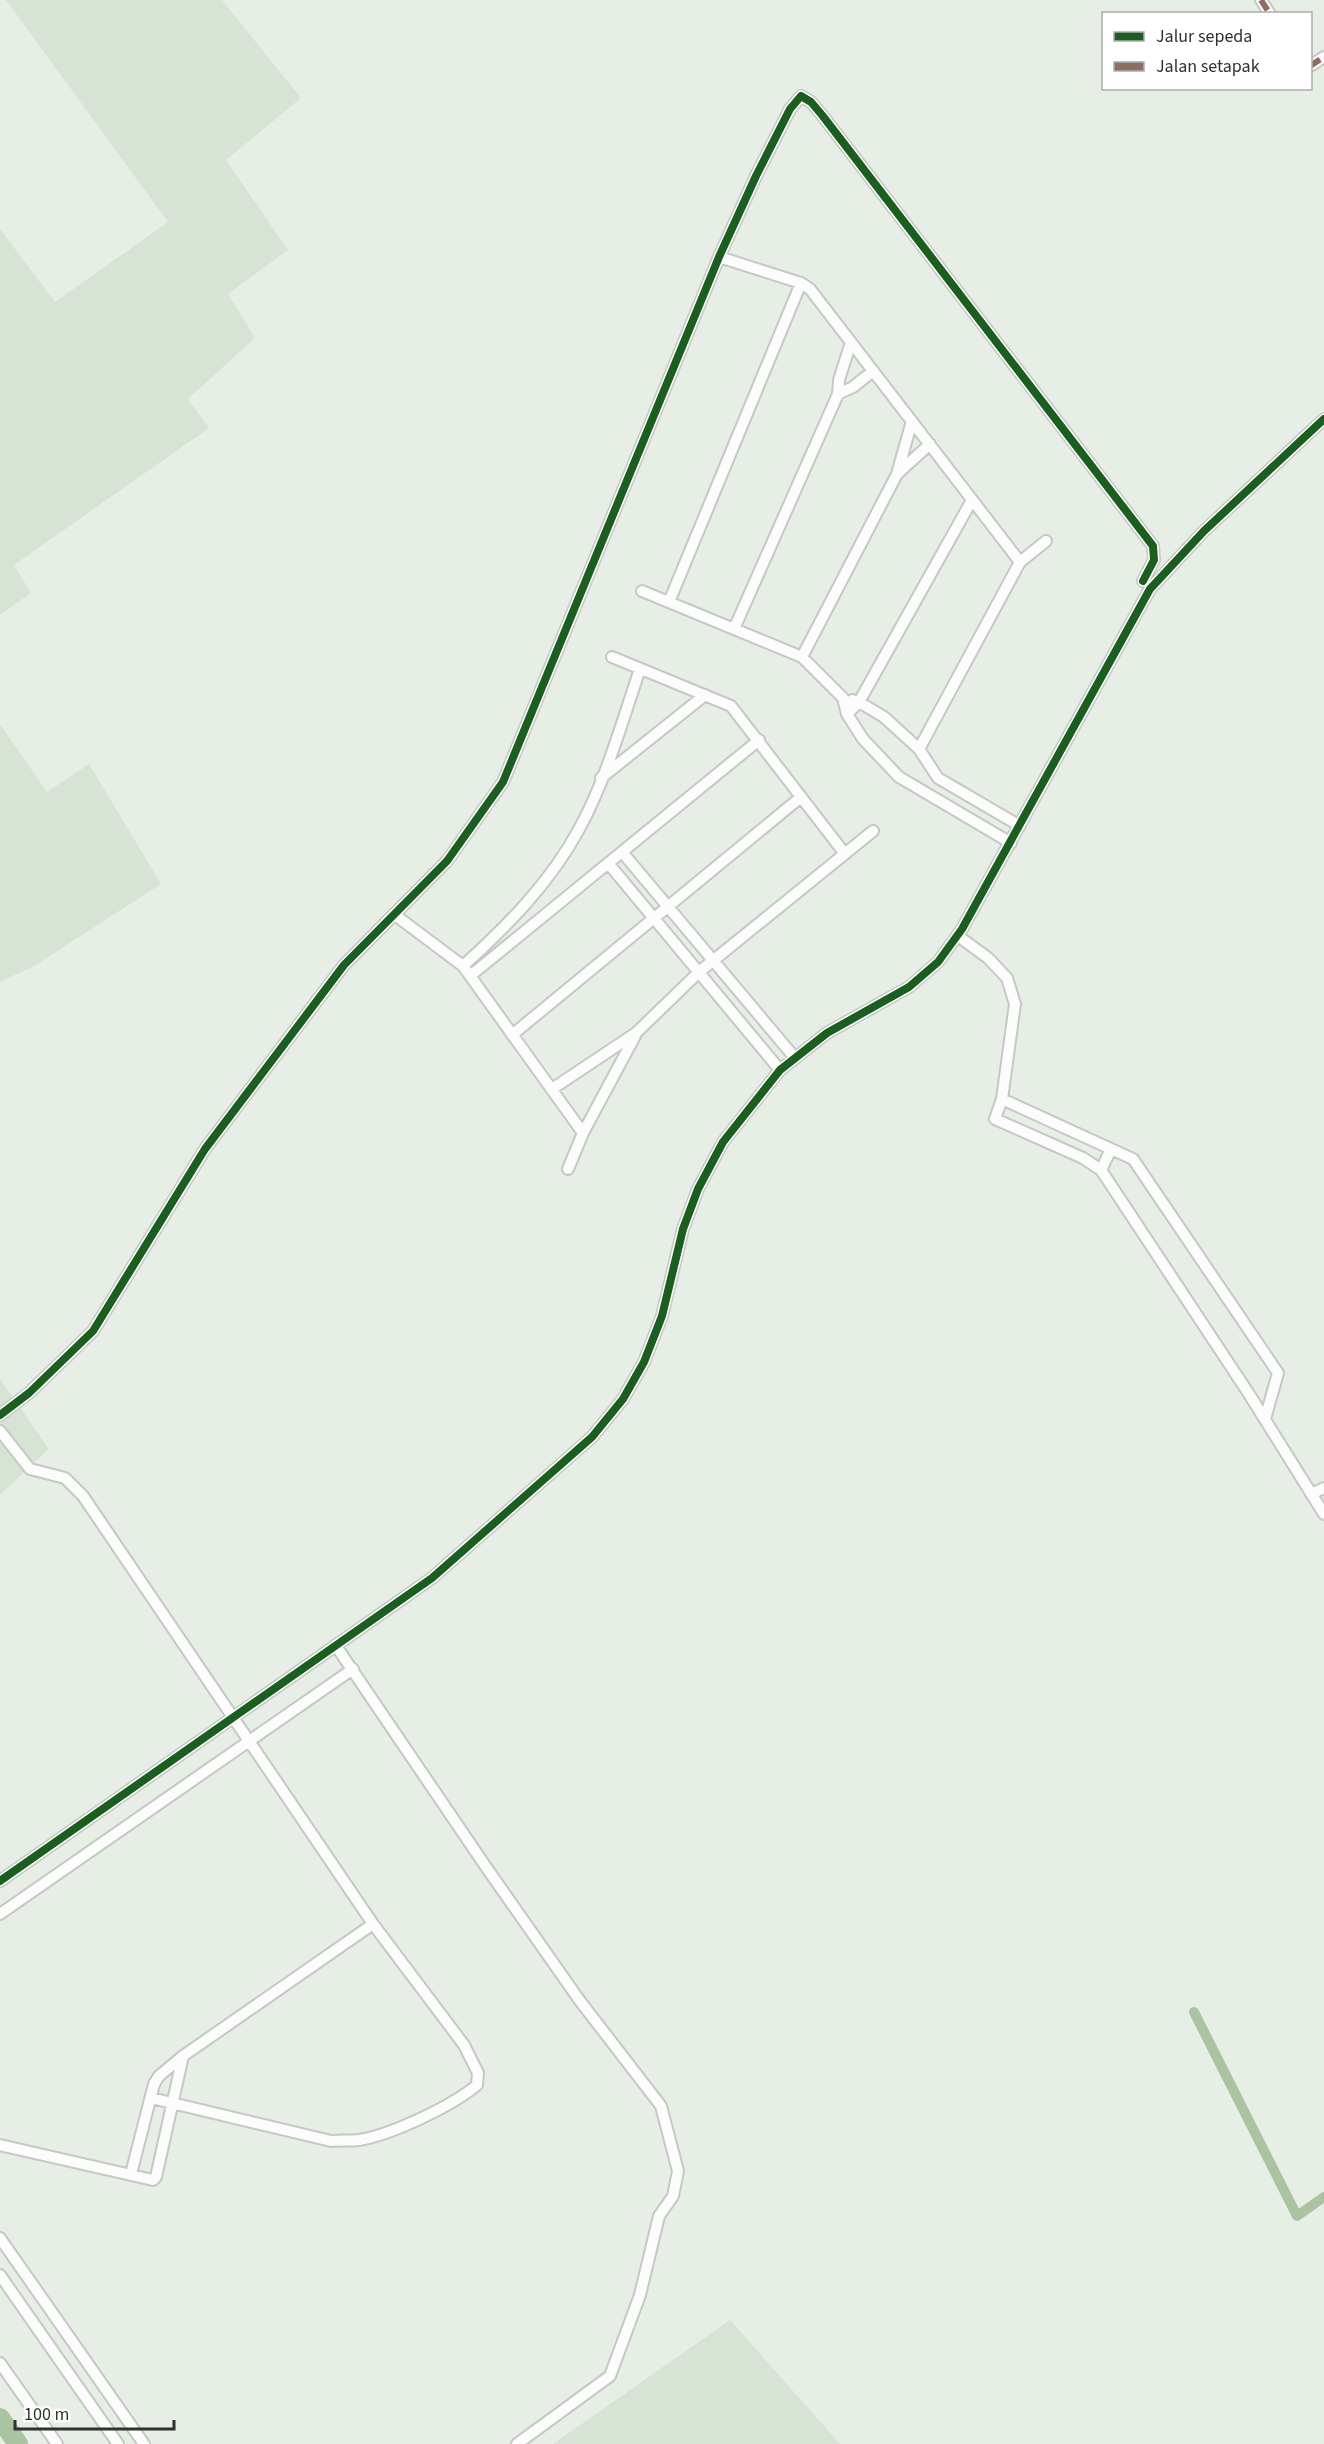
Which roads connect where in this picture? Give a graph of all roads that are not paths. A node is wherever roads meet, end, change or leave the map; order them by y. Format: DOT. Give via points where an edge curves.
graph roads {
  1 [pos="719,256"];
  2 [pos="801,283"];
  3 [pos="851,342"];
  4 [pos="873,371"];
  5 [pos="838,394"];
  6 [pos="1324,419"];
  7 [pos="912,421"];
  8 [pos="930,444"];
  9 [pos="897,474"];
  10 [pos="972,500"];
  11 [pos="1046,541"];
  12 [pos="1020,562"];
  13 [pos="1143,581"];
  14 [pos="642,591"];
  15 [pos="669,602"];
  16 [pos="734,629"];
  17 [pos="612,657"];
  18 [pos="802,657"];
  19 [pos="640,669"];
  20 [pos="705,695"];
  21 [pos="843,698"];
  22 [pos="859,702"];
  23 [pos="848,714"];
  24 [pos="759,740"];
  25 [pos="919,749"];
  26 [pos="601,778"];
  27 [pos="938,778"];
  28 [pos="801,796"];
  29 [pos="928,796"];
  30 [pos="1020,826"];
  31 [pos="873,831"];
  32 [pos="1011,843"];
  33 [pos="622,852"];
  34 [pos="845,854"];
  35 [pos="608,863"];
  36 [pos="668,906"];
  37 [pos="395,915"];
  38 [pos="654,918"];
  39 [pos="958,936"];
  40 [pos="713,960"];
  41 [pos="463,966"];
  42 [pos="699,972"];
  43 [pos="470,976"];
  44 [pos="636,1033"];
  45 [pos="512,1035"];
  46 [pos="795,1058"];
  47 [pos="780,1070"];
  48 [pos="552,1089"];
  49 [pos="1002,1099"];
  50 [pos="583,1133"];
  51 [pos="1111,1149"];
  52 [pos="568,1169"];
  53 [pos="1101,1170"];
  54 [pos="0,1415"];
  55 [pos="1265,1419"];
  56 [pos="0,1431"];
  57 [pos="1324,1488"];
  58 [pos="1311,1494"];
  59 [pos="1324,1514"];
  60 [pos="335,1647"];
  61 [pos="351,1670"];
  62 [pos="233,1716"];
  63 [pos="250,1740"];
  64 [pos="0,1881"];
  65 [pos="0,1914"];
  66 [pos="373,1924"];
  67 [pos="183,2056"];
  68 [pos="151,2098"];
  69 [pos="172,2103"];
  70 [pos="0,2145"];
  71 [pos="131,2174"];
  72 [pos="0,2238"];
  73 [pos="0,2275"];
  74 [pos="0,2362"];
  75 [pos="57,2444"];
  76 [pos="118,2444"];
  77 [pos="144,2444"];
  78 [pos="517,2444"];
  1 -- 2 [label="street"];
  1 -- 13 [label="street" via="790,109 801,96 822,115 1153,546 1154,560"];
  1 -- 37 [label="street" via="503,782 447,861"];
  2 -- 3 [label="street"];
  2 -- 15 [label="street"];
  3 -- 4 [label="street"];
  3 -- 5 [label="street"];
  4 -- 5 [label="street"];
  4 -- 7 [label="street"];
  5 -- 16 [label="street"];
  6 -- 30 [label="street" via="1204,531 1150,589"];
  7 -- 8 [label="street"];
  7 -- 9 [label="street"];
  8 -- 9 [label="street"];
  8 -- 10 [label="street"];
  9 -- 18 [label="street"];
  10 -- 12 [label="street"];
  10 -- 22 [label="street"];
  11 -- 12 [label="street"];
  12 -- 25 [label="street"];
  14 -- 15 [label="street"];
  15 -- 16 [label="street"];
  16 -- 18 [label="street"];
  17 -- 19 [label="street"];
  18 -- 21 [label="street"];
  19 -- 20 [label="street"];
  19 -- 26 [label="street"];
  20 -- 24 [label="street" via="731,706"];
  20 -- 26 [label="street"];
  21 -- 22 [label="street"];
  21 -- 23 [label="street"];
  22 -- 23 [label="street"];
  22 -- 25 [label="street" via="884,717"];
  23 -- 29 [label="street" via="876,756"];
  24 -- 28 [label="street"];
  24 -- 33 [label="street"];
  25 -- 27 [label="street"];
  26 -- 41 [label="street" via="579,831 553,870 525,907"];
  27 -- 29 [label="street"];
  27 -- 30 [label="street"];
  28 -- 34 [label="street"];
  28 -- 36 [label="street"];
  29 -- 32 [label="street"];
  30 -- 32 [label="street"];
  31 -- 34 [label="street"];
  32 -- 39 [label="street"];
  33 -- 35 [label="street"];
  33 -- 36 [label="street"];
  34 -- 40 [label="street"];
  35 -- 38 [label="street"];
  35 -- 43 [label="street"];
  36 -- 38 [label="street"];
  36 -- 40 [label="street"];
  37 -- 41 [label="street"];
  37 -- 54 [label="street" via="344,964 206,1149 93,1331 29,1393"];
  38 -- 42 [label="street"];
  38 -- 45 [label="street"];
  39 -- 46 [label="street" via="938,962 909,987 827,1033"];
  39 -- 49 [label="street" via="1007,978 1015,1004"];
  40 -- 42 [label="street"];
  40 -- 46 [label="street"];
  41 -- 43 [label="street"];
  42 -- 44 [label="street"];
  42 -- 47 [label="street"];
  43 -- 45 [label="street"];
  44 -- 48 [label="street"];
  44 -- 50 [label="street"];
  45 -- 48 [label="street"];
  46 -- 47 [label="street"];
  47 -- 60 [label="street" via="723,1142 698,1189 683,1229 662,1316 644,1362 623,1399 592,1437 432,1578"];
  48 -- 50 [label="street"];
  49 -- 51 [label="street"];
  49 -- 53 [label="street" via="995,1119 1083,1158"];
  50 -- 52 [label="street"];
  51 -- 53 [label="street"];
  51 -- 55 [label="street" via="1133,1159 1278,1373"];
  53 -- 55 [label="street"];
  55 -- 58 [label="street"];
  56 -- 62 [label="street" via="30,1469 65,1478 83,1496"];
  57 -- 58 [label="street"];
  58 -- 59 [label="street"];
  60 -- 61 [label="street"];
  60 -- 62 [label="street"];
  61 -- 63 [label="street"];
  61 -- 78 [label="street" via="580,2001 660,2106 678,2171 672,2200 659,2216 640,2295 610,2376"];
  62 -- 63 [label="street"];
  62 -- 64 [label="street"];
  63 -- 65 [label="street"];
  63 -- 66 [label="street"];
  66 -- 67 [label="street"];
  66 -- 69 [label="street" via="464,2045 478,2073 477,2085 443,2108 360,2140 331,2141"];
  67 -- 68 [label="street" via="159,2076"];
  67 -- 69 [label="street"];
  68 -- 69 [label="street"];
  68 -- 71 [label="street"];
  69 -- 71 [label="street" via="156,2177 153,2180"];
  70 -- 71 [label="street"];
  72 -- 77 [label="street"];
  73 -- 76 [label="street"];
  74 -- 75 [label="street"];
}
